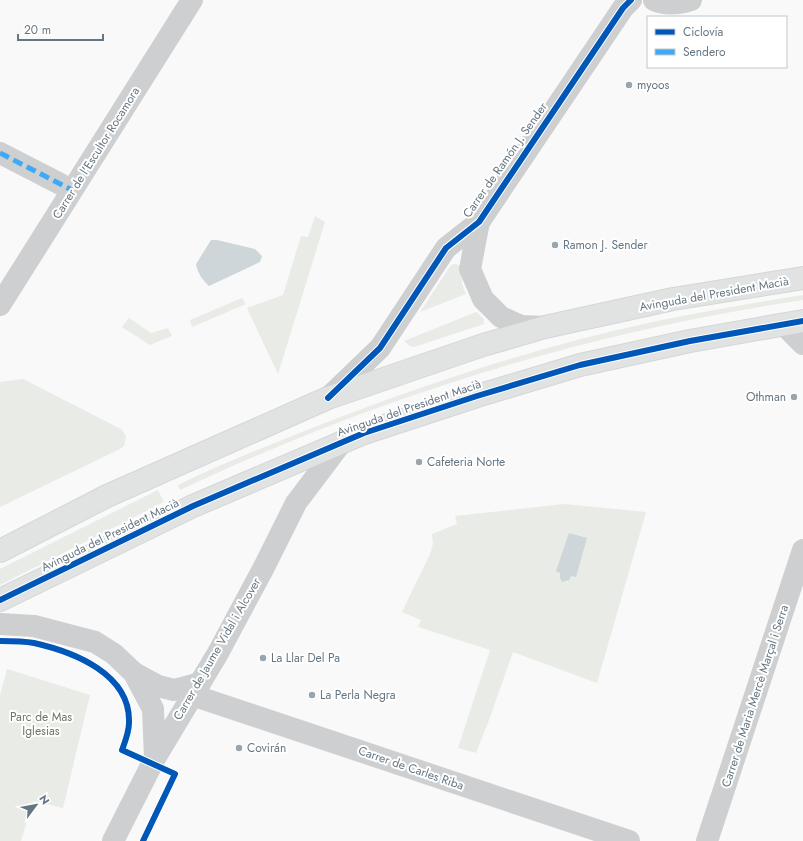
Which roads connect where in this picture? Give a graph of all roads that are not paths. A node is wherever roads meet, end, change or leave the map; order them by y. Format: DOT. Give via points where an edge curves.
graph roads {
  1 [pos="192,0"];
  2 [pos="631,0"];
  3 [pos="654,0"];
  4 [pos="691,0"];
  5 [pos="0,153"];
  6 [pos="72,190"];
  7 [pos="479,222"];
  8 [pos="803,278"];
  9 [pos="0,305"];
  10 [pos="793,323"];
  11 [pos="546,328"];
  12 [pos="803,344"];
  13 [pos="328,398"];
  14 [pos="342,442"];
  15 [pos="0,550"];
  16 [pos="803,550"];
  17 [pos="0,600"];
  18 [pos="0,624"];
  19 [pos="134,673"];
  20 [pos="196,689"];
  21 [pos="155,758"];
  22 [pos="113,841"];
  23 [pos="629,841"];
  24 [pos="707,841"];
  1 -- 6 [label="street, Carrer de l'Escultor Rocamora"];
  2 -- 7 [label="street, Carrer de Ramón J. Sender" via="618,14"];
  3 -- 4 [label="street" via="669,4"];
  5 -- 6 [label="street"];
  6 -- 9 [label="street, Carrer de l'Escultor Rocamora"];
  7 -- 11 [label="street, Carrer de Ramón J. Sender" via="470,268 483,299 501,317 522,326"];
  7 -- 13 [label="street, Carrer de Ramón J. Sender" via="446,248 380,348"];
  8 -- 11 [label="main road, Avinguda del President Macià" via="673,299"];
  10 -- 12 [label="street"];
  10 -- 14 [label="main road, Avinguda del President Macià" via="690,341 580,365 469,398"];
  11 -- 13 [label="main road, Avinguda del President Macià" via="483,345"];
  13 -- 15 [label="main road, Avinguda del President Macià" via="107,496"];
  14 -- 17 [label="main road, Avinguda del President Macià" via="193,506"];
  14 -- 20 [label="street, Carrer de Jaume Vidal i Alcover" via="296,503 218,653"];
  16 -- 24 [label="street, Carrer de Maria Mercè Marçal i Serra"];
  18 -- 19 [label="street" via="34,626 95,642 114,654"];
  19 -- 20 [label="street" via="158,686 174,690"];
  19 -- 21 [label="street" via="153,709"];
  20 -- 21 [label="street, Carrer de Jaume Vidal i Alcover"];
  20 -- 23 [label="street, Carrer de Carles Riba"];
  21 -- 22 [label="street, Carrer de Jaume Vidal i Alcover"];
}
